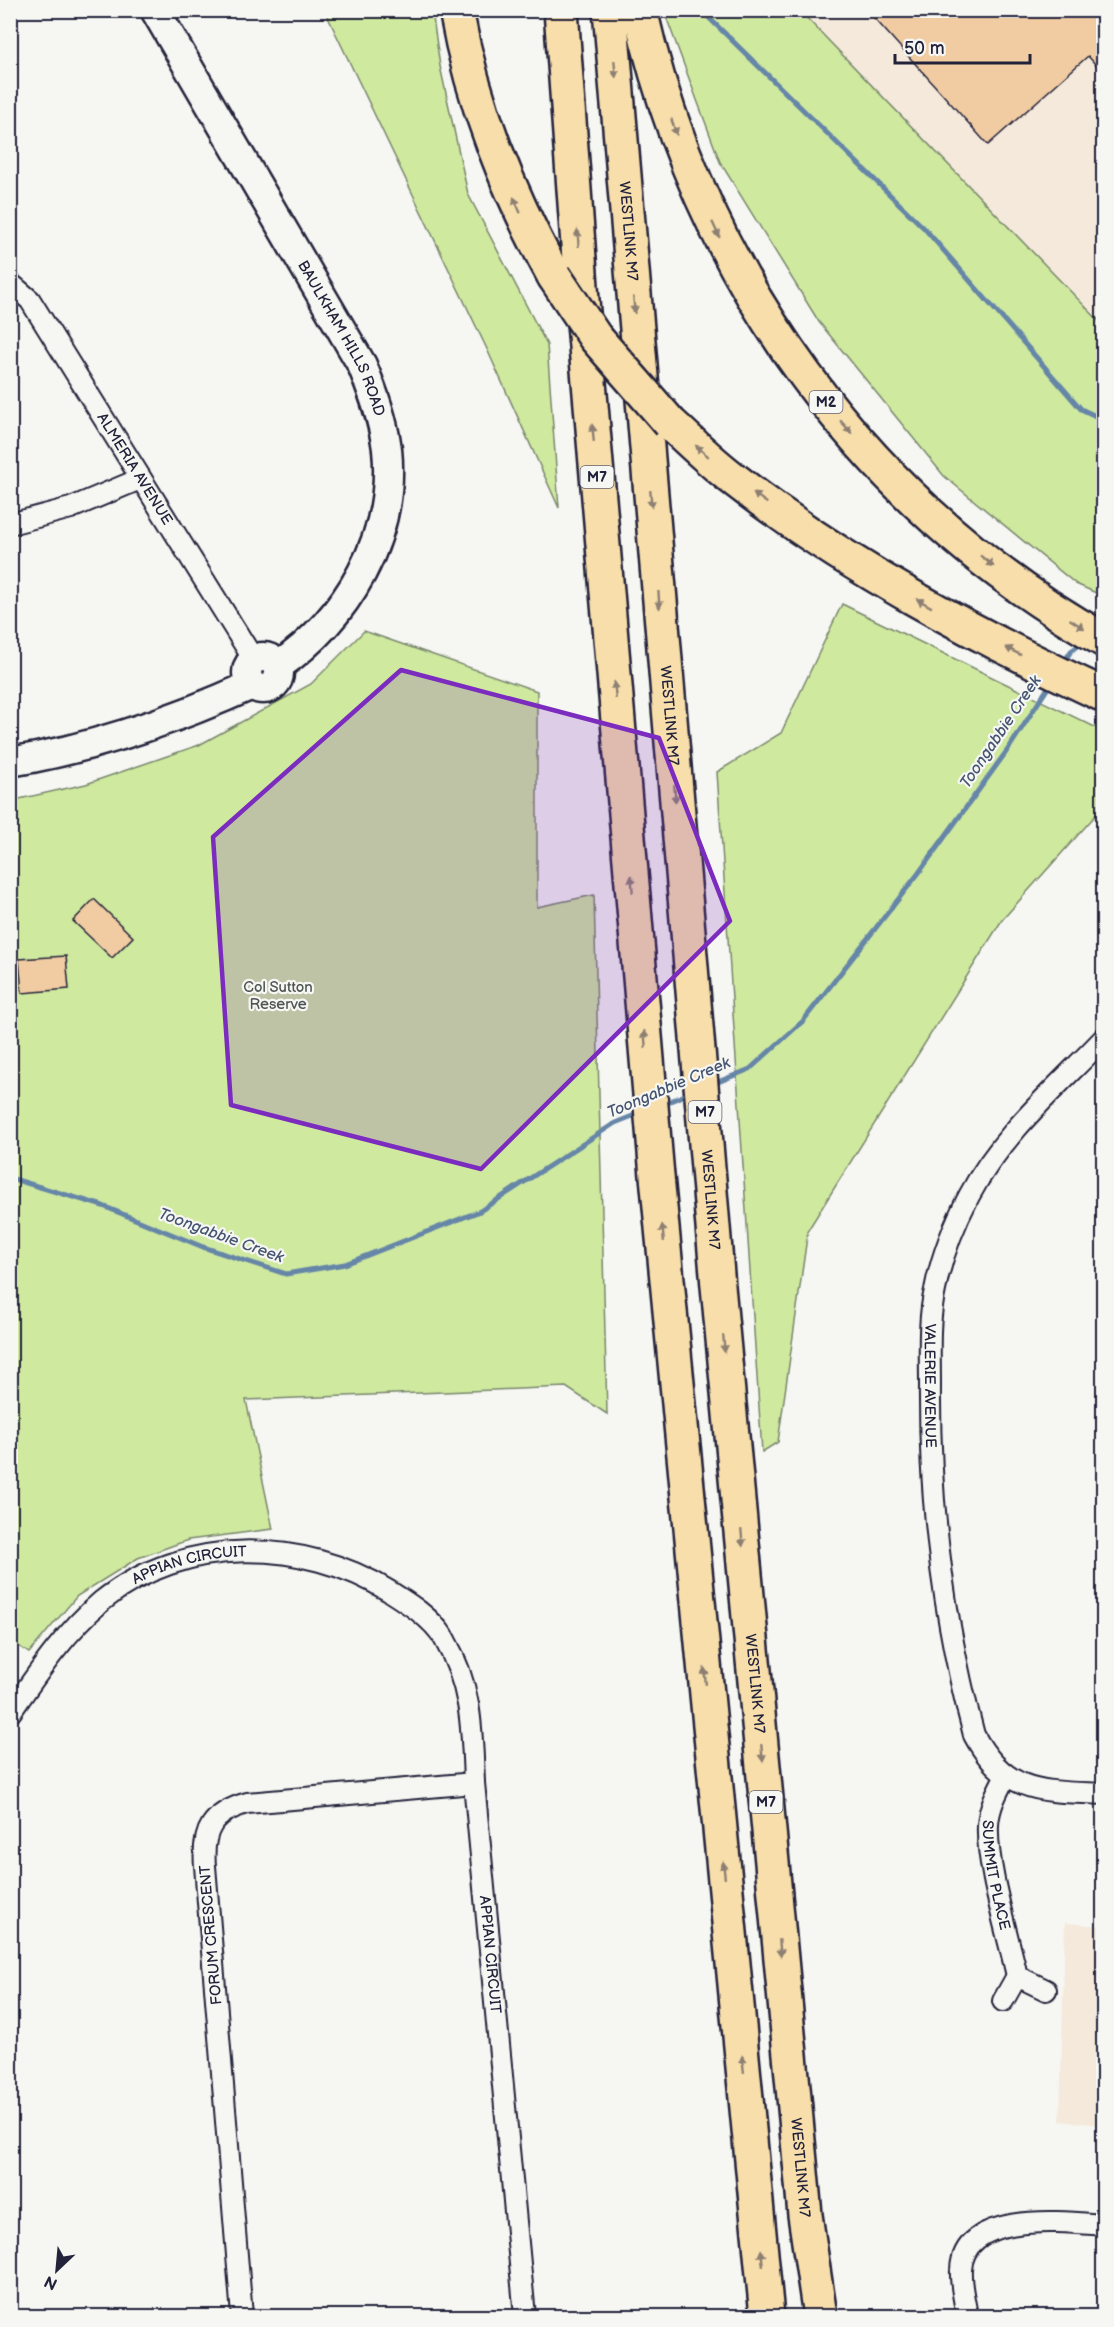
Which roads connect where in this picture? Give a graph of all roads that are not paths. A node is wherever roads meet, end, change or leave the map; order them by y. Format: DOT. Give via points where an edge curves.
graph roads {
  1 [pos="155,10"];
  2 [pos="456,10"];
  3 [pos="561,10"];
  4 [pos="610,10"];
  5 [pos="640,10"];
  6 [pos="10,283"];
  7 [pos="140,479"];
  8 [pos="10,524"];
  9 [pos="1104,640"];
  10 [pos="261,671"];
  11 [pos="1104,695"];
  12 [pos="10,762"];
  13 [pos="1104,1038"];
  14 [pos="10,1713"];
  15 [pos="1005,1777"];
  16 [pos="474,1783"];
  17 [pos="1104,1794"];
  18 [pos="1017,1976"];
  19 [pos="1046,1990"];
  20 [pos="1003,2001"];
  21 [pos="1104,2226"];
  22 [pos="242,2316"];
  23 [pos="525,2316"];
  24 [pos="767,2316"];
  25 [pos="820,2316"];
  26 [pos="967,2316"];
  1 -- 10 [label="street, BAULKHAM HILLS ROAD" via="362,365 387,450 386,498 366,566 348,598 312,642"];
  11 -- 2 [label="highway, one-way, bridge" via="976,631 794,523 733,479 670,423 595,338 526,224 491,143 463,49"];
  24 -- 3 [label="highway, M7, one-way" via="637,942"];
  4 -- 25 [label="highway, WESTLINK M7 / M7, one-way" via="718,1286 805,2215"];
  5 -- 9 [label="highway, M2, one-way" via="673,123 718,237 772,328 831,409 887,473 940,524 1015,584"];
  6 -- 7 [label="street, ALMERIA AVENUE" via="30,300"];
  7 -- 8 [label="street" via="71,508"];
  7 -- 10 [label="street, ALMERIA AVENUE"];
  10 -- 12 [label="street, BAULKHAM HILLS ROAD" via="144,729 88,746"];
  13 -- 15 [label="street, VALERIE AVENUE" via="995,1155 969,1196 948,1243 934,1290 930,1408 935,1511 943,1574 974,1735 986,1757"];
  14 -- 16 [label="street, APPIAN CIRCUIT" via="69,1634 103,1600 147,1574 199,1556 238,1550 279,1552 369,1578 421,1603 463,1675 472,1714"];
  15 -- 17 [label="street" via="1051,1791"];
  15 -- 18 [label="street, SUMMIT PLACE" via="991,1806 988,1825"];
  16 -- 22 [label="street, FORUM CRESCENT" via="246,1803 216,1817 207,1833 204,1858"];
  16 -- 23 [label="street, APPIAN CIRCUIT"];
  18 -- 19 [label="street"];
  18 -- 20 [label="street"];
  21 -- 26 [label="street" via="1048,2222 993,2229 980,2235 970,2244 961,2270"];
}
